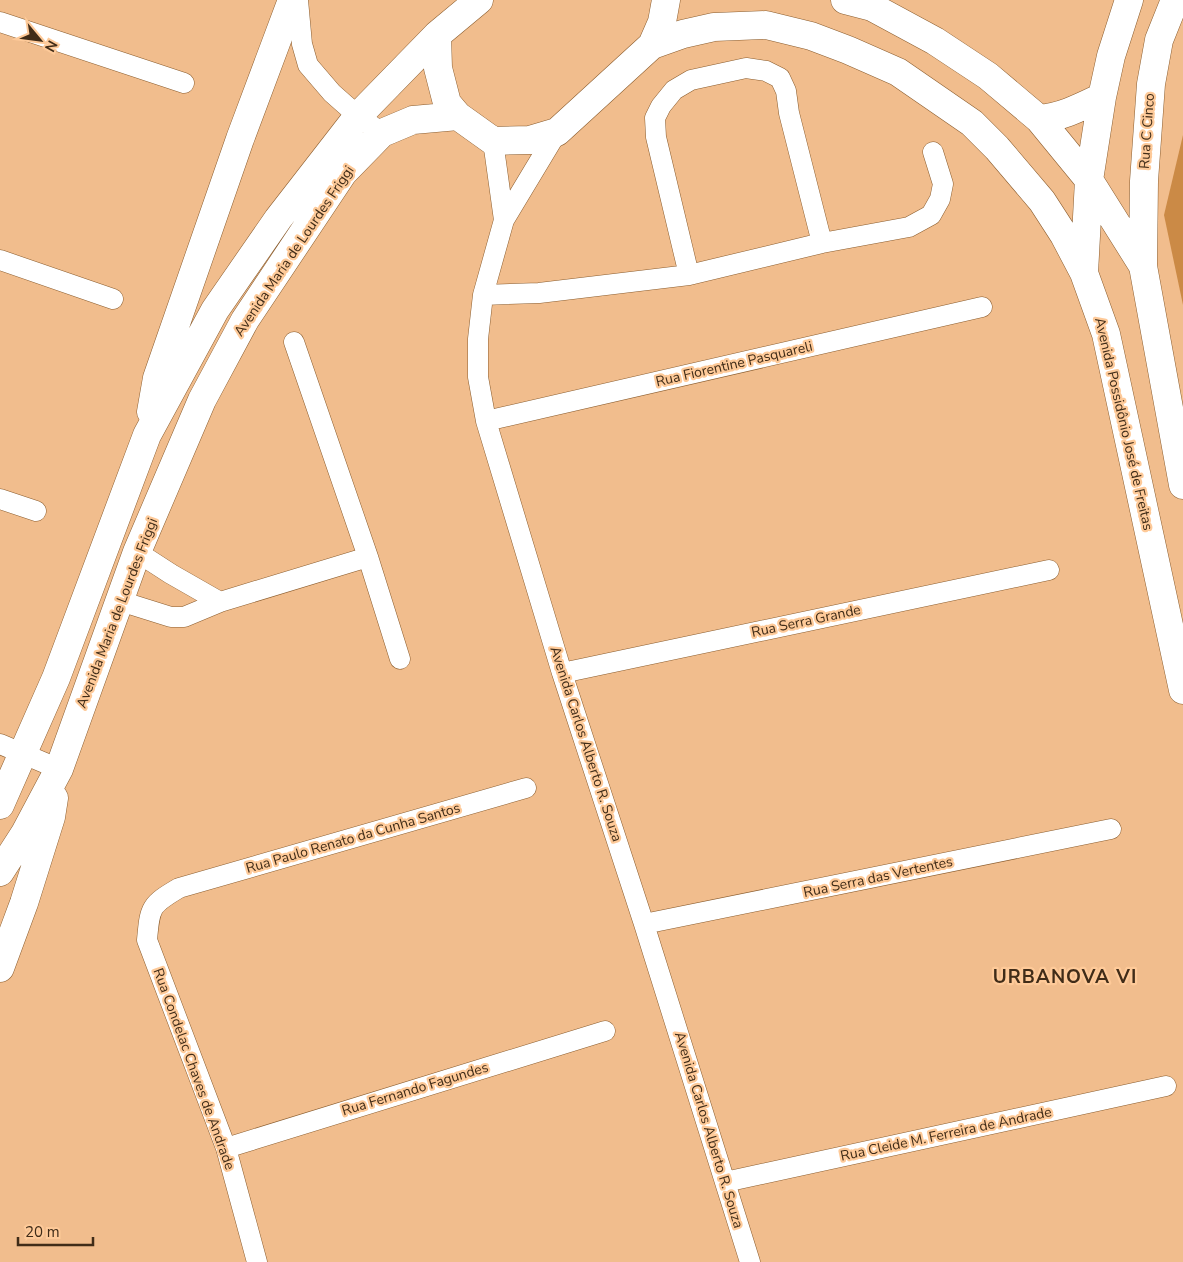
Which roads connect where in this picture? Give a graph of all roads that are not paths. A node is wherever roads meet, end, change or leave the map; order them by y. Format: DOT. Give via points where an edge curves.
graph roads {
  1 [pos="292,0"];
  2 [pos="298,0"];
  3 [pos="479,0"];
  4 [pos="666,0"];
  5 [pos="845,0"];
  6 [pos="1129,0"];
  7 [pos="1176,0"];
  8 [pos="0,22"];
  9 [pos="437,35"];
  10 [pos="652,45"];
  11 [pos="184,83"];
  12 [pos="1102,97"];
  13 [pos="358,116"];
  14 [pos="458,116"];
  15 [pos="1039,119"];
  16 [pos="557,132"];
  17 [pos="382,133"];
  18 [pos="493,141"];
  19 [pos="933,152"];
  20 [pos="1089,180"];
  21 [pos="504,220"];
  22 [pos="822,243"];
  23 [pos="0,260"];
  24 [pos="1143,266"];
  25 [pos="1084,273"];
  26 [pos="689,275"];
  27 [pos="483,295"];
  28 [pos="113,298"];
  29 [pos="982,307"];
  30 [pos="294,342"];
  31 [pos="486,420"];
  32 [pos="147,435"];
  33 [pos="1183,485"];
  34 [pos="0,499"];
  35 [pos="36,511"];
  36 [pos="138,552"];
  37 [pos="368,557"];
  38 [pos="1049,570"];
  39 [pos="120,601"];
  40 [pos="220,602"];
  41 [pos="400,659"];
  42 [pos="562,673"];
  43 [pos="1183,690"];
  44 [pos="12,748"];
  45 [pos="59,769"];
  46 [pos="526,788"];
  47 [pos="0,805"];
  48 [pos="1112,829"];
  49 [pos="0,872"];
  50 [pos="179,888"];
  51 [pos="644,924"];
  52 [pos="0,968"];
  53 [pos="604,1031"];
  54 [pos="1166,1086"];
  55 [pos="226,1148"];
  56 [pos="725,1182"];
  57 [pos="257,1262"];
  58 [pos="750,1262"];
  1 -- 32 [label="street" via="157,378"];
  2 -- 13 [label="street" via="302,44 308,65"];
  3 -- 9 [label="street, Avenida Maria de Lourdes Friggi"];
  4 -- 10 [label="street" via="662,22"];
  5 -- 15 [label="street" via="872,7 935,41 988,76"];
  6 -- 12 [label="street"];
  7 -- 24 [label="street, Rua C Cinco" via="1160,40 1151,84 1144,181"];
  8 -- 11 [label="street"];
  9 -- 13 [label="street, Avenida Maria de Lourdes Friggi"];
  9 -- 14 [label="street" via="438,68 447,103"];
  10 -- 16 [label="street"];
  10 -- 25 [label="street, Avenida Possidônio José de Freitas" via="714,27 766,25 811,36 898,72 972,122 997,148 1042,201"];
  12 -- 15 [label="street" via="1063,115"];
  12 -- 20 [label="street"];
  13 -- 17 [label="street"];
  13 -- 32 [label="street, Avenida Maria de Lourdes Friggi" via="278,219 215,310"];
  14 -- 17 [label="street, Avenida Maria de Lourdes Friggi" via="413,120"];
  14 -- 18 [label="street"];
  15 -- 20 [label="street"];
  16 -- 18 [label="street" via="530,140"];
  16 -- 21 [label="street"];
  17 -- 36 [label="street, Avenida Maria de Lourdes Friggi" via="343,173 244,320 202,400"];
  18 -- 21 [label="street"];
  19 -- 22 [label="street" via="943,184 940,199 931,215 909,227"];
  20 -- 24 [label="street"];
  20 -- 25 [label="street"];
  21 -- 27 [label="street, Avenida Carlos Alberto R. Souza"];
  22 -- 26 [label="street"];
  22 -- 26 [label="street" via="786,91 780,78 766,71 746,68 691,80 674,90 655,118 656,137"];
  23 -- 28 [label="street"];
  24 -- 33 [label="street"];
  25 -- 43 [label="street, Avenida Possidônio José de Freitas" via="1106,334"];
  26 -- 27 [label="street" via="540,293"];
  27 -- 31 [label="street, Avenida Carlos Alberto R. Souza" via="478,376"];
  29 -- 31 [label="street, Rua Fiorentine Pasquareli"];
  30 -- 37 [label="street"];
  31 -- 42 [label="street, Avenida Carlos Alberto R. Souza"];
  32 -- 44 [label="street, Avenida Maria de Lourdes Friggi" via="56,678"];
  34 -- 35 [label="street"];
  36 -- 39 [label="street, Avenida Maria de Lourdes Friggi"];
  36 -- 40 [label="street"];
  37 -- 40 [label="street"];
  37 -- 41 [label="street"];
  38 -- 42 [label="street, Rua Serra Grande"];
  39 -- 40 [label="street" via="171,617 184,617"];
  39 -- 45 [label="street, Avenida Maria de Lourdes Friggi"];
  42 -- 51 [label="street, Avenida Carlos Alberto R. Souza"];
  44 -- 45 [label="street"];
  44 -- 47 [label="street, Avenida Maria de Lourdes Friggi"];
  45 -- 49 [label="street"];
  45 -- 52 [label="street" via="51,817"];
  46 -- 50 [label="street, Rua Paulo Renato da Cunha Santos"];
  48 -- 51 [label="street, Rua Serra das Vertentes"];
  50 -- 55 [label="street, Rua Condelac Chaves de Andrade" via="159,900 149,914 147,940"];
  51 -- 56 [label="street, Avenida Carlos Alberto R. Souza"];
  53 -- 55 [label="street, Rua Fernando Fagundes"];
  54 -- 56 [label="street, Rua Cleide M. Ferreira de Andrade"];
  55 -- 57 [label="street, Rua Condelac Chaves de Andrade"];
  56 -- 58 [label="street, Avenida Carlos Alberto R. Souza"];
}
